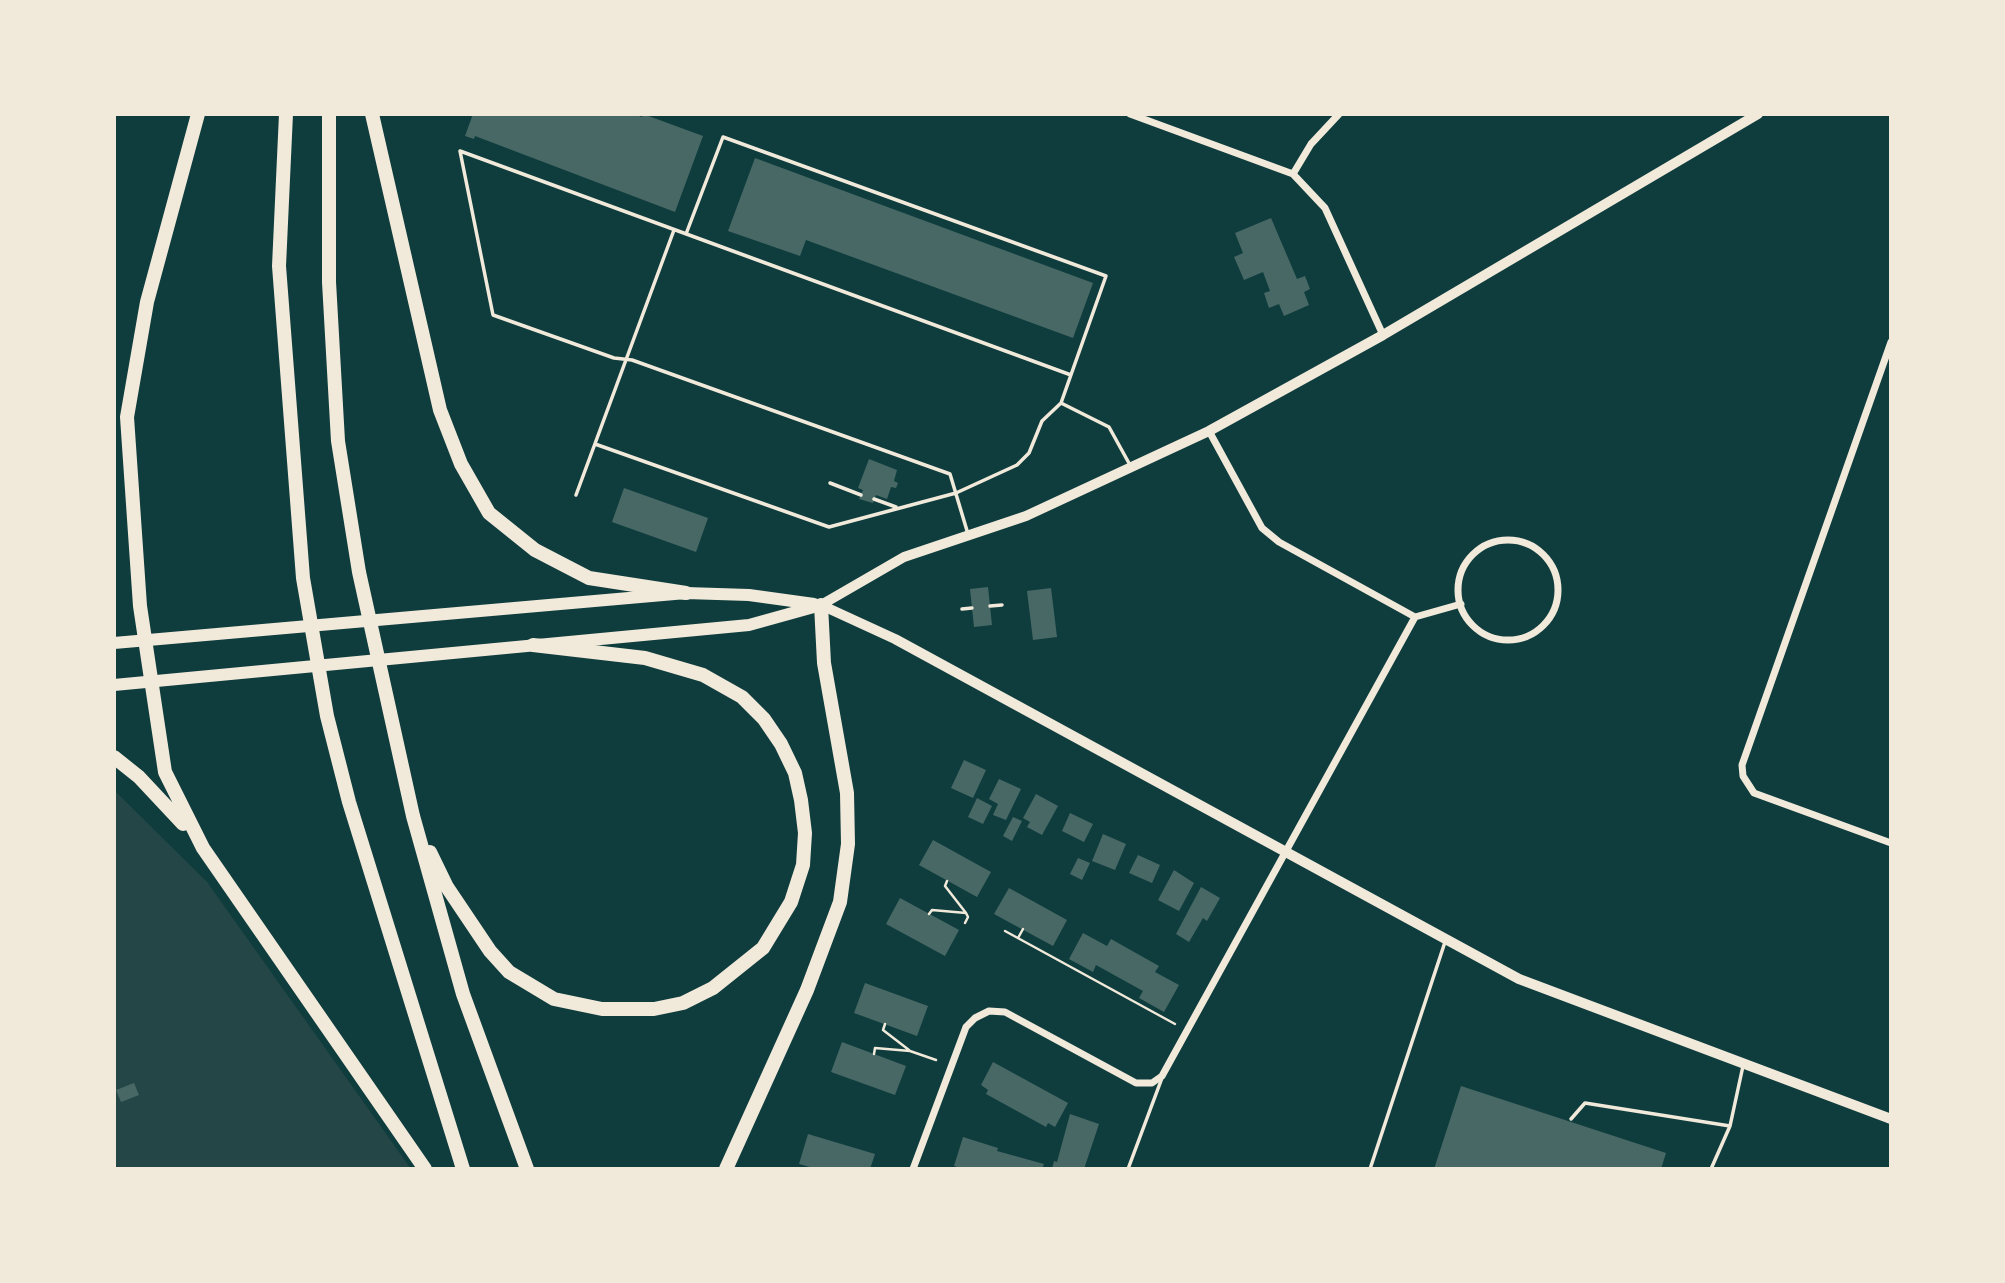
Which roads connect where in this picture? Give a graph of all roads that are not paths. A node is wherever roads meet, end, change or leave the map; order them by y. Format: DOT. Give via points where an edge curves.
graph roads {
  1 [pos="198,114"];
  2 [pos="286,114"];
  3 [pos="329,114"];
  4 [pos="372,114"];
  5 [pos="1130,114"];
  6 [pos="1339,114"];
  7 [pos="1758,114"];
  8 [pos="1293,174"];
  9 [pos="674,230"];
  10 [pos="686,234"];
  11 [pos="1383,335"];
  12 [pos="1891,342"];
  13 [pos="626,359"];
  14 [pos="1071,375"];
  15 [pos="1061,403"];
  16 [pos="1209,431"];
  17 [pos="595,444"];
  18 [pos="1132,470"];
  19 [pos="830,483"];
  20 [pos="956,493"];
  21 [pos="576,495"];
  22 [pos="861,495"];
  23 [pos="874,499"];
  24 [pos="898,508"];
  25 [pos="968,537"];
  26 [pos="686,593"];
  27 [pos="1461,604"];
  28 [pos="821,605"];
  29 [pos="1002,605"];
  30 [pos="990,606"];
  31 [pos="972,608"];
  32 [pos="962,609"];
  33 [pos="1415,617"];
  34 [pos="144,640"];
  35 [pos="114,643"];
  36 [pos="533,645"];
  37 [pos="152,681"];
  38 [pos="114,685"];
  39 [pos="114,757"];
  40 [pos="413,816"];
  41 [pos="1891,843"];
  42 [pos="203,848"];
  43 [pos="1286,852"];
  44 [pos="1446,940"];
  45 [pos="1744,1064"];
  46 [pos="1163,1076"];
  47 [pos="1571,1119"];
  48 [pos="1891,1119"];
  49 [pos="1730,1126"];
  50 [pos="425,1169"];
  51 [pos="463,1169"];
  52 [pos="527,1169"];
  53 [pos="726,1169"];
  54 [pos="913,1169"];
  55 [pos="1128,1169"];
  56 [pos="1370,1169"];
  57 [pos="1711,1169"];
  1 -- 34 [label="highway" via="147,302 127,417"];
  2 -- 51 [label="highway" via="279,267 303,578 327,716 349,802"];
  3 -- 40 [label="highway" via="328,282 338,428 359,572"];
  4 -- 26 [label="highway" via="440,411 461,464 489,513 535,550 589,578"];
  5 -- 8 [label="street"];
  6 -- 8 [label="street" via="1311,144"];
  7 -- 11 [label="street"];
  8 -- 11 [label="street" via="1325,208"];
  9 -- 10 [label="lane"];
  9 -- 13 [label="lane"];
  9 -- 13 [label="lane" via="460,151 493,315"];
  10 -- 14 [label="lane"];
  10 -- 14 [label="lane" via="723,136 1106,276"];
  11 -- 16 [label="street"];
  12 -- 41 [label="street" via="1742,765 1754,793"];
  13 -- 17 [label="lane"];
  13 -- 20 [label="lane" via="950,474"];
  14 -- 15 [label="lane"];
  15 -- 18 [label="lane" via="1109,427"];
  15 -- 20 [label="lane" via="1042,421 1025,460"];
  16 -- 18 [label="street"];
  16 -- 33 [label="street" via="1262,528 1279,542"];
  17 -- 21 [label="lane"];
  17 -- 24 [label="lane" via="829,527"];
  18 -- 25 [label="street"];
  19 -- 22 [label="lane"];
  20 -- 24 [label="lane"];
  20 -- 25 [label="lane"];
  23 -- 24 [label="lane"];
  25 -- 28 [label="street" via="904,557"];
  26 -- 28 [label="main road" via="749,595"];
  26 -- 34 [label="main road"];
  27 -- 27 [label="street" via="1484,634 1521,639 1551,616 1557,579 1546,557 1526,543 1490,544 1470,558 1460,580"];
  27 -- 33 [label="street"];
  28 -- 36 [label="main road" via="749,625"];
  28 -- 43 [label="street" via="895,639"];
  28 -- 53 [label="highway" via="824,663 848,793 848,844 840,902 807,990"];
  29 -- 30 [label="lane"];
  31 -- 32 [label="lane"];
  33 -- 43 [label="street"];
  34 -- 35 [label="main road"];
  34 -- 37 [label="highway"];
  36 -- 37 [label="main road"];
  36 -- 40 [label="highway" via="645,658 703,675 741,697 764,719 795,773 805,833 803,865 778,927 743,967 683,1003 628,1011 554,999 509,972 490,951 447,887"];
  37 -- 38 [label="main road"];
  37 -- 42 [label="highway" via="165,772"];
  39 -- 42 [label="highway" via="139,777"];
  40 -- 52 [label="highway" via="463,994"];
  42 -- 50 [label="highway"];
  43 -- 44 [label="street"];
  43 -- 46 [label="street"];
  44 -- 45 [label="street" via="1554,995"];
  44 -- 56 [label="lane"];
  45 -- 48 [label="street"];
  45 -- 49 [label="lane"];
  46 -- 54 [label="street" via="1153,1083 1136,1083 1005,1013 989,1010 966,1027"];
  46 -- 55 [label="lane"];
  47 -- 49 [label="lane" via="1585,1102"];
  49 -- 57 [label="lane"];
}
